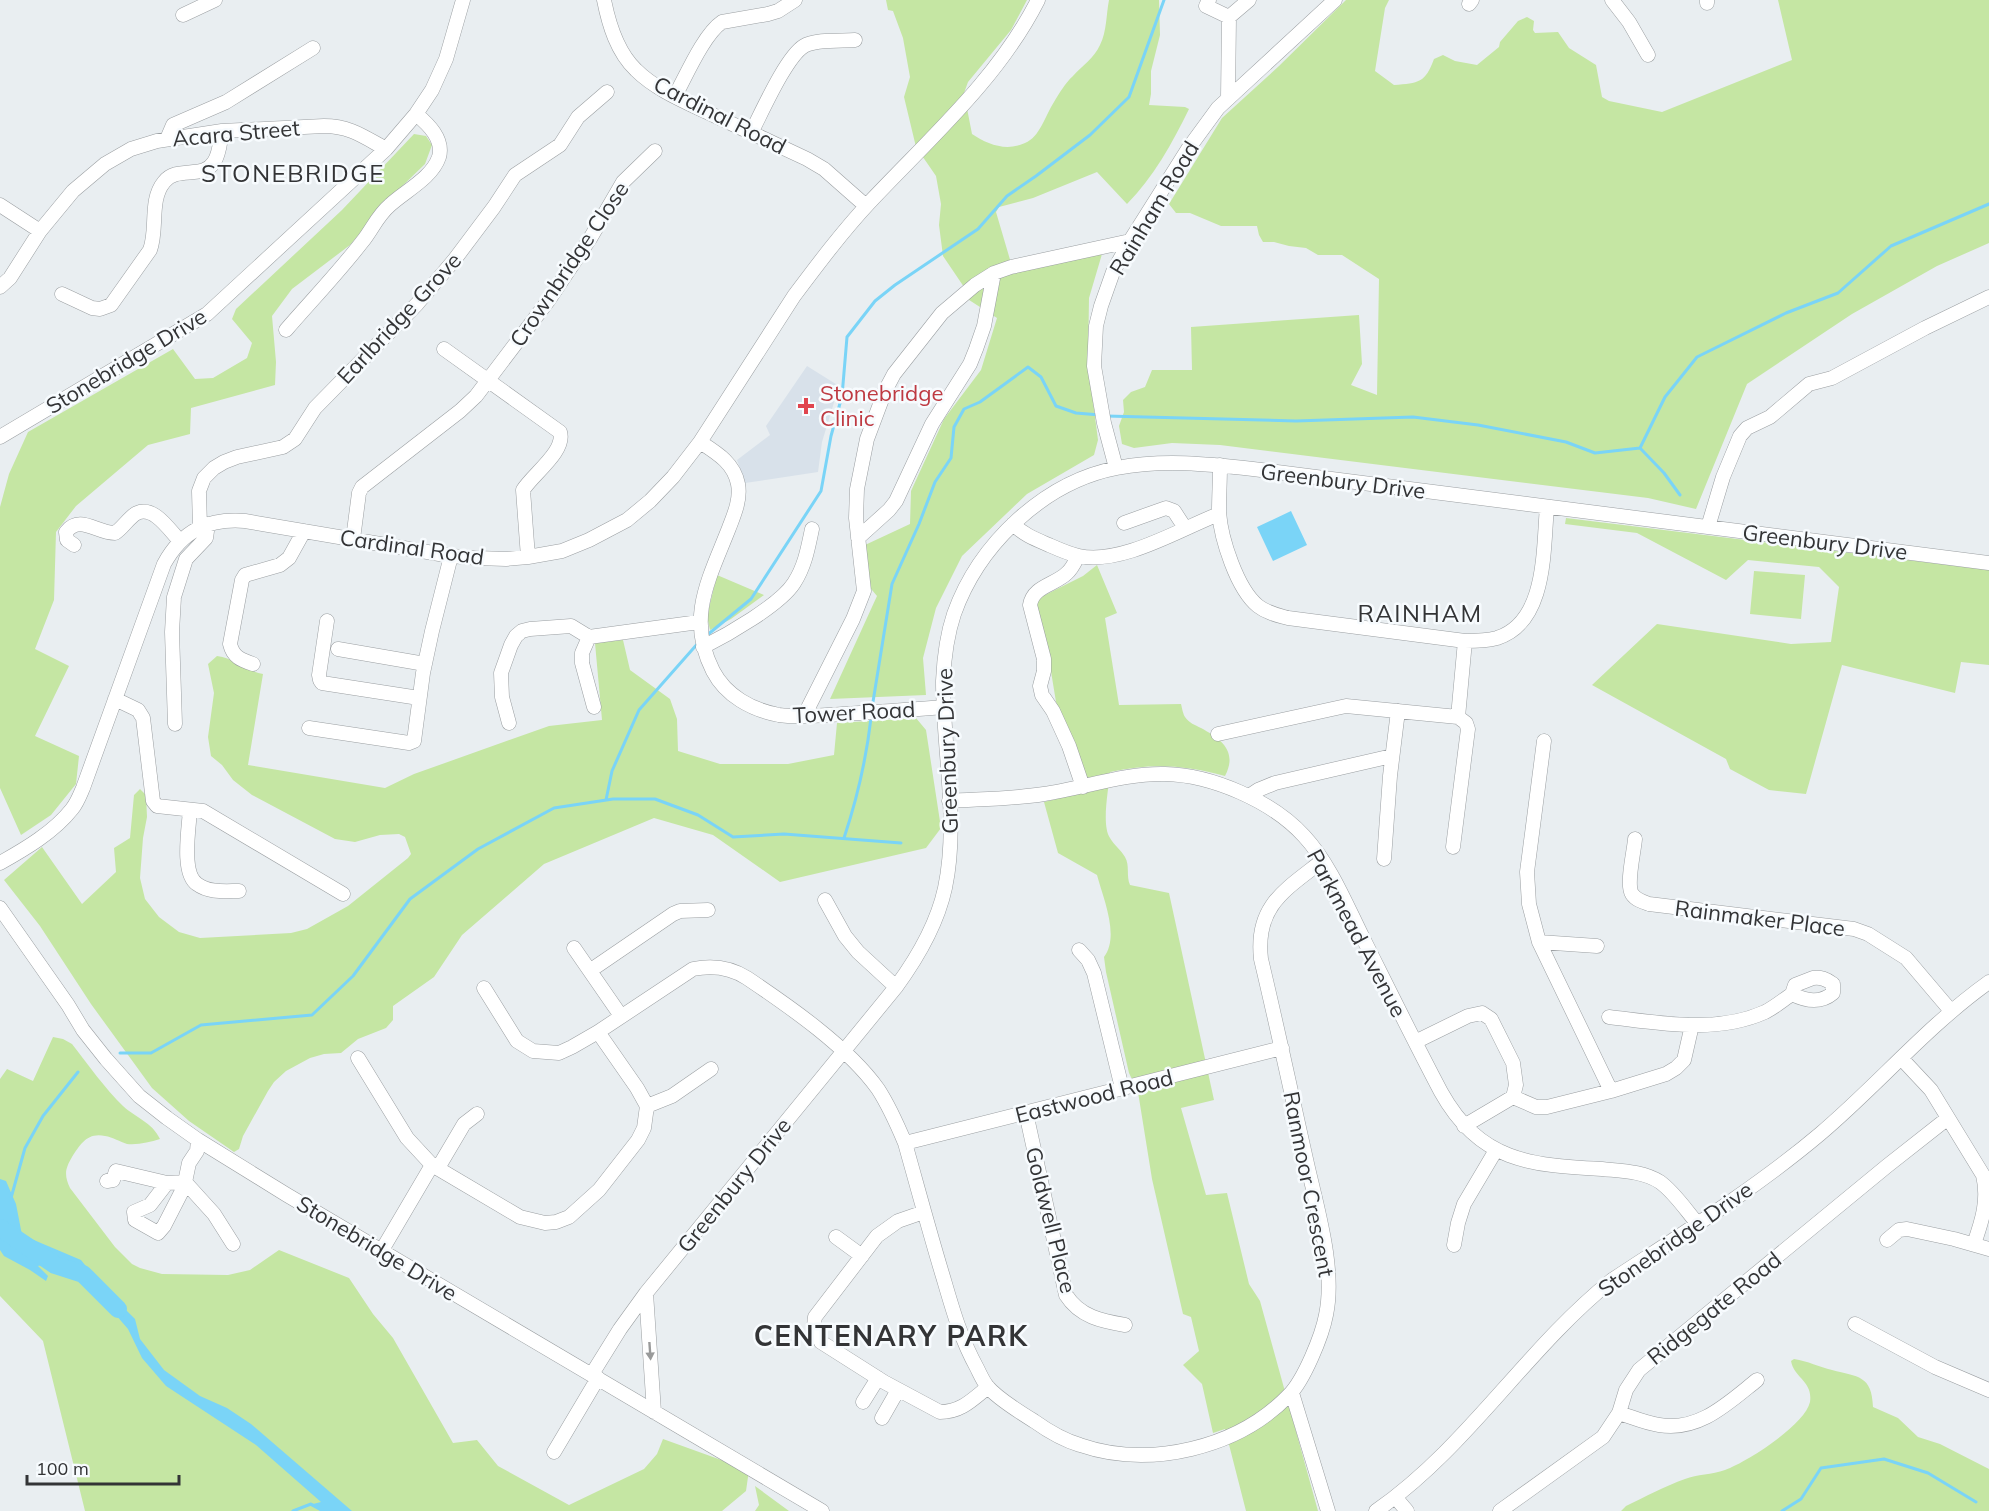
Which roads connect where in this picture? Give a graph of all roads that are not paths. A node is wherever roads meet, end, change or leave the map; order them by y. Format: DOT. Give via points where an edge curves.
graph roads {
  1 [pos="216,0"];
  2 [pos="463,0"];
  3 [pos="604,0"];
  4 [pos="795,0"];
  5 [pos="1038,0"];
  6 [pos="1209,0"];
  7 [pos="1249,0"];
  8 [pos="1335,0"];
  9 [pos="1612,0"];
  10 [pos="183,15"];
  11 [pos="1229,17"];
  12 [pos="855,40"];
  13 [pos="313,48"];
  14 [pos="1648,55"];
  15 [pos="607,92"];
  16 [pos="675,96"];
  17 [pos="1228,98"];
  18 [pos="416,114"];
  19 [pos="222,130"];
  20 [pos="751,133"];
  21 [pos="167,139"];
  22 [pos="386,149"];
  23 [pos="654,151"];
  24 [pos="0,205"];
  25 [pos="866,206"];
  26 [pos="40,231"];
  27 [pos="1130,240"];
  28 [pos="994,273"];
  29 [pos="0,286"];
  30 [pos="62,294"];
  31 [pos="1989,297"];
  32 [pos="286,330"];
  33 [pos="444,349"];
  34 [pos="488,381"];
  35 [pos="0,437"];
  36 [pos="700,442"];
  37 [pos="1220,465"];
  38 [pos="1116,468"];
  39 [pos="1547,507"];
  40 [pos="1220,514"];
  41 [pos="1124,523"];
  42 [pos="1013,524"];
  43 [pos="204,525"];
  44 [pos="1707,527"];
  45 [pos="1185,528"];
  46 [pos="812,529"];
  47 [pos="304,531"];
  48 [pos="858,538"];
  49 [pos="353,539"];
  50 [pos="180,541"];
  51 [pos="74,545"];
  52 [pos="451,556"];
  53 [pos="1078,556"];
  54 [pos="528,557"];
  55 [pos="1989,563"];
  56 [pos="327,621"];
  57 [pos="699,622"];
  58 [pos="590,637"];
  59 [pos="1465,641"];
  60 [pos="703,647"];
  61 [pos="338,649"];
  62 [pos="253,664"];
  63 [pos="425,664"];
  64 [pos="419,698"];
  65 [pos="115,699"];
  66 [pos="594,707"];
  67 [pos="943,708"];
  68 [pos="1398,711"];
  69 [pos="804,716"];
  70 [pos="1458,717"];
  71 [pos="509,723"];
  72 [pos="175,724"];
  73 [pos="309,728"];
  74 [pos="1218,734"];
  75 [pos="1544,741"];
  76 [pos="1392,756"];
  77 [pos="1083,787"];
  78 [pos="1249,796"];
  79 [pos="949,801"];
  80 [pos="190,810"];
  81 [pos="1635,839"];
  82 [pos="1453,847"];
  83 [pos="1384,859"];
  84 [pos="1322,861"];
  85 [pos="0,863"];
  86 [pos="239,891"];
  87 [pos="343,894"];
  88 [pos="825,900"];
  89 [pos="0,908"];
  90 [pos="708,910"];
  91 [pos="1539,942"];
  92 [pos="1597,946"];
  93 [pos="574,948"];
  94 [pos="1079,950"];
  95 [pos="591,970"];
  96 [pos="1989,982"];
  97 [pos="896,987"];
  98 [pos="484,988"];
  99 [pos="1792,994"];
  100 [pos="1951,1011"];
  101 [pos="621,1016"];
  102 [pos="1609,1017"];
  103 [pos="1692,1025"];
  104 [pos="598,1032"];
  105 [pos="1415,1042"];
  106 [pos="1282,1048"];
  107 [pos="844,1051"];
  108 [pos="1901,1058"];
  109 [pos="358,1059"];
  110 [pos="711,1069"];
  111 [pos="1122,1088"];
  112 [pos="1611,1091"];
  113 [pos="1513,1097"];
  114 [pos="647,1106"];
  115 [pos="1026,1113"];
  116 [pos="477,1114"];
  117 [pos="1948,1118"];
  118 [pos="1464,1126"];
  119 [pos="198,1140"];
  120 [pos="905,1143"];
  121 [pos="1496,1150"];
  122 [pos="435,1166"];
  123 [pos="106,1181"];
  124 [pos="185,1182"];
  125 [pos="168,1183"];
  126 [pos="924,1212"];
  127 [pos="1697,1223"];
  128 [pos="836,1237"];
  129 [pos="1887,1240"];
  130 [pos="233,1244"];
  131 [pos="1974,1244"];
  132 [pos="1454,1245"];
  133 [pos="1989,1249"];
  134 [pos="382,1250"];
  135 [pos="862,1256"];
  136 [pos="646,1293"];
  137 [pos="1856,1324"];
  138 [pos="1125,1325"];
  139 [pos="595,1376"];
  140 [pos="878,1378"];
  141 [pos="1756,1380"];
  142 [pos="988,1387"];
  143 [pos="898,1390"];
  144 [pos="1989,1390"];
  145 [pos="1292,1394"];
  146 [pos="863,1402"];
  147 [pos="654,1412"];
  148 [pos="1619,1413"];
  149 [pos="882,1418"];
  150 [pos="554,1452"];
  151 [pos="1396,1497"];
  152 [pos="822,1511"];
  153 [pos="1328,1511"];
  154 [pos="1376,1511"];
  155 [pos="1407,1511"];
  156 [pos="1500,1511"];
  1 -- 10 [label="street"];
  2 -- 18 [label="street, Stonebridge Drive" via="446,59"];
  3 -- 16 [label="street, Cardinal Road" via="622,52 635,69"];
  4 -- 16 [label="street" via="778,11 717,26"];
  5 -- 25 [label="street, Cardinal Road" via="1009,51 975,92"];
  6 -- 11 [label="street" via="1206,6"];
  7 -- 11 [label="street"];
  8 -- 17 [label="street, Rainham Road"];
  9 -- 14 [label="street"];
  11 -- 17 [label="street"];
  12 -- 20 [label="street" via="812,43 796,53"];
  13 -- 21 [label="street" via="226,102 172,125"];
  15 -- 43 [label="street, Earlbridge Grove" via="578,117 560,145 515,175 455,259 417,304 315,408 295,439 283,447 224,462 204,478 199,491"];
  16 -- 20 [label="street, Cardinal Road"];
  17 -- 27 [label="street, Rainham Road" via="1195,140"];
  18 -- 22 [label="street, Stonebridge Drive"];
  18 -- 32 [label="street" via="436,138 440,148 436,161 381,213 363,240"];
  19 -- 21 [label="street, Acara Street"];
  19 -- 22 [label="street, Acara Street" via="340,126"];
  19 -- 30 [label="street" via="218,155 210,167 177,172 162,183 153,243 111,305 93,308"];
  20 -- 25 [label="street, Cardinal Road" via="807,159"];
  21 -- 26 [label="street, Acara Street" via="130,149 105,164 73,191"];
  22 -- 35 [label="street, Stonebridge Drive" via="207,314"];
  23 -- 34 [label="street, Crownbridge Close" via="623,182 548,301"];
  24 -- 26 [label="street"];
  25 -- 36 [label="street, Cardinal Road" via="794,296"];
  26 -- 29 [label="street, Acara Street"];
  27 -- 28 [label="street"];
  27 -- 38 [label="street, Rainham Road" via="1101,306 1094,348 1096,386"];
  28 -- 48 [label="street" via="984,326 970,364 932,424 896,501"];
  28 -- 48 [label="street" via="942,313 894,374 867,440 858,489"];
  31 -- 44 [label="street" via="1832,378 1809,384 1770,417 1747,428 1723,477"];
  33 -- 34 [label="street"];
  34 -- 49 [label="street, Crownbridge Close" via="460,411 362,487"];
  34 -- 54 [label="street" via="561,435 558,448 524,490"];
  36 -- 54 [label="street, Cardinal Road" via="674,477 627,520 562,551"];
  36 -- 57 [label="street, Tower Road" via="731,467 739,487 736,510 704,596"];
  37 -- 38 [label="street, Greenbury Drive" via="1163,462"];
  37 -- 39 [label="street, Greenbury Drive"];
  37 -- 40 [label="street"];
  38 -- 42 [label="street, Greenbury Drive" via="1066,486"];
  39 -- 44 [label="street, Greenbury Drive"];
  39 -- 59 [label="street" via="1542,569 1528,614 1498,638"];
  40 -- 45 [label="street"];
  40 -- 59 [label="street" via="1224,538 1242,586 1259,607 1270,613"];
  41 -- 45 [label="street" via="1166,508 1174,511"];
  42 -- 53 [label="street" via="1023,534"];
  42 -- 67 [label="street, Greenbury Drive" via="981,561 954,614 944,658"];
  43 -- 47 [label="street, Cardinal Road" via="238,520"];
  43 -- 50 [label="street, Cardinal Road"];
  43 -- 72 [label="street" via="206,538 186,559 174,597"];
  44 -- 55 [label="street, Greenbury Drive"];
  45 -- 53 [label="street" via="1123,553"];
  46 -- 60 [label="street" via="805,561 784,595"];
  47 -- 49 [label="street, Cardinal Road"];
  47 -- 62 [label="street" via="289,558 280,565 245,575 242,580 230,644 237,658"];
  48 -- 69 [label="street" via="864,591"];
  49 -- 52 [label="street, Cardinal Road"];
  50 -- 51 [label="street" via="155,515 148,513 136,514 115,533 78,523 71,525 66,532 67,540"];
  50 -- 65 [label="street, Cardinal Road" via="164,564"];
  52 -- 54 [label="street, Cardinal Road"];
  52 -- 63 [label="street"];
  53 -- 77 [label="street" via="1067,573 1039,590 1030,605 1043,649 1042,695 1069,746"];
  56 -- 64 [label="street" via="319,670 322,683"];
  57 -- 58 [label="street"];
  57 -- 60 [label="street, Tower Road"];
  58 -- 66 [label="street" via="582,663"];
  58 -- 71 [label="street" via="571,626 530,629 516,636 501,673"];
  59 -- 70 [label="street"];
  60 -- 69 [label="street, Tower Road" via="715,675 735,697 767,712"];
  61 -- 63 [label="street"];
  63 -- 64 [label="street"];
  64 -- 73 [label="street" via="414,741 409,743"];
  65 -- 80 [label="street" via="138,710 143,718 153,801 158,806"];
  65 -- 85 [label="street, Cardinal Road" via="73,808 47,832"];
  67 -- 69 [label="street, Tower Road"];
  67 -- 79 [label="street, Greenbury Drive"];
  68 -- 70 [label="street"];
  68 -- 74 [label="street" via="1346,706"];
  68 -- 76 [label="street"];
  70 -- 82 [label="street" via="1468,729"];
  75 -- 91 [label="street" via="1527,872 1529,904"];
  76 -- 78 [label="street" via="1275,783"];
  76 -- 83 [label="street"];
  77 -- 78 [label="street, Parkmead Avenue" via="1165,774 1206,780"];
  77 -- 79 [label="street, Parkmead Avenue" via="1042,795"];
  78 -- 84 [label="street, Parkmead Avenue" via="1302,834"];
  79 -- 97 [label="street, Greenbury Drive" via="949,861 944,890 923,947"];
  80 -- 86 [label="street" via="189,874 198,885 209,889"];
  80 -- 87 [label="street" via="203,811"];
  81 -- 100 [label="street, Rainmaker Place" via="1630,886 1633,896 1640,901 1854,929 1906,958"];
  84 -- 105 [label="street, Parkmead Avenue"];
  84 -- 106 [label="street, Ranmoor Crescent" via="1284,891 1262,924 1261,959"];
  88 -- 97 [label="street" via="852,944"];
  89 -- 119 [label="street, Stonebridge Drive" via="106,1059 140,1096"];
  90 -- 95 [label="street" via="672,914"];
  91 -- 92 [label="street"];
  91 -- 112 [label="street"];
  93 -- 95 [label="street"];
  94 -- 111 [label="street" via="1094,973"];
  95 -- 101 [label="street"];
  96 -- 100 [label="street, Stonebridge Drive"];
  97 -- 107 [label="street, Greenbury Drive"];
  98 -- 104 [label="street, Ranmoor Crescent" via="517,1041 533,1051 558,1053"];
  99 -- 103 [label="street" via="1751,1017"];
  100 -- 108 [label="street, Stonebridge Drive"];
  101 -- 104 [label="street, Ranmoor Crescent"];
  101 -- 107 [label="street, Ranmoor Crescent" via="693,969 722,968 747,978"];
  102 -- 103 [label="street"];
  103 -- 112 [label="street" via="1688,1052 1676,1068"];
  104 -- 114 [label="street"];
  105 -- 113 [label="street" via="1475,1013 1485,1014 1513,1063"];
  105 -- 118 [label="street, Parkmead Avenue" via="1447,1104"];
  106 -- 111 [label="street, Eastwood Road"];
  106 -- 145 [label="street, Ranmoor Crescent" via="1320,1223 1329,1290 1317,1343"];
  107 -- 120 [label="street, Ranmoor Crescent" via="877,1089"];
  107 -- 136 [label="street, Greenbury Drive"];
  108 -- 117 [label="street" via="1931,1090"];
  108 -- 127 [label="street, Stonebridge Drive" via="1817,1136"];
  109 -- 122 [label="street" via="407,1138"];
  110 -- 114 [label="street" via="672,1096"];
  111 -- 115 [label="street, Eastwood Road"];
  112 -- 113 [label="street" via="1547,1107 1536,1107"];
  113 -- 118 [label="street"];
  114 -- 122 [label="street" via="644,1128 619,1167 582,1206 556,1222 520,1217"];
  115 -- 120 [label="street, Eastwood Road"];
  115 -- 138 [label="street, Goldwell Place" via="1066,1296 1081,1312"];
  116 -- 122 [label="street" via="464,1124"];
  117 -- 131 [label="street" via="1986,1183 1984,1214"];
  117 -- 148 [label="street, Ridgegate Road" via="1638,1370"];
  118 -- 121 [label="street, Parkmead Avenue"];
  119 -- 124 [label="street"];
  119 -- 134 [label="street, Stonebridge Drive"];
  120 -- 126 [label="street, Ranmoor Crescent"];
  121 -- 127 [label="street, Parkmead Avenue" via="1532,1163 1646,1176 1660,1182"];
  121 -- 132 [label="street" via="1460,1212"];
  122 -- 134 [label="street"];
  123 -- 125 [label="street" via="113,1180 116,1171"];
  124 -- 125 [label="street"];
  124 -- 125 [label="street" via="158,1233 135,1220 134,1212 150,1205"];
  124 -- 130 [label="street" via="214,1214"];
  126 -- 135 [label="street" via="888,1227"];
  126 -- 142 [label="street, Ranmoor Crescent" via="958,1330"];
  127 -- 151 [label="street, Stonebridge Drive" via="1612,1280 1571,1315 1452,1447"];
  128 -- 135 [label="street"];
  129 -- 131 [label="street" via="1907,1229"];
  131 -- 133 [label="street"];
  134 -- 139 [label="street, Stonebridge Drive"];
  135 -- 140 [label="street" via="815,1317 814,1326 821,1342"];
  136 -- 139 [label="street, Greenbury Drive" via="620,1329"];
  136 -- 147 [label="street, one-way"];
  137 -- 144 [label="street" via="1935,1367"];
  139 -- 147 [label="street, Stonebridge Drive"];
  139 -- 150 [label="street, Greenbury Drive"];
  140 -- 143 [label="street"];
  140 -- 146 [label="street"];
  141 -- 148 [label="street" via="1713,1414 1690,1424 1658,1425"];
  142 -- 143 [label="street" via="952,1412 940,1412"];
  142 -- 145 [label="street, Ranmoor Crescent" via="1054,1434 1081,1446 1137,1455 1163,1454 1229,1438 1265,1418"];
  143 -- 149 [label="street"];
  145 -- 153 [label="street"];
  147 -- 152 [label="street, Stonebridge Drive"];
  148 -- 156 [label="street, Ridgegate Road" via="1603,1437"];
  151 -- 154 [label="street, Stonebridge Drive"];
  151 -- 155 [label="street"];
}
